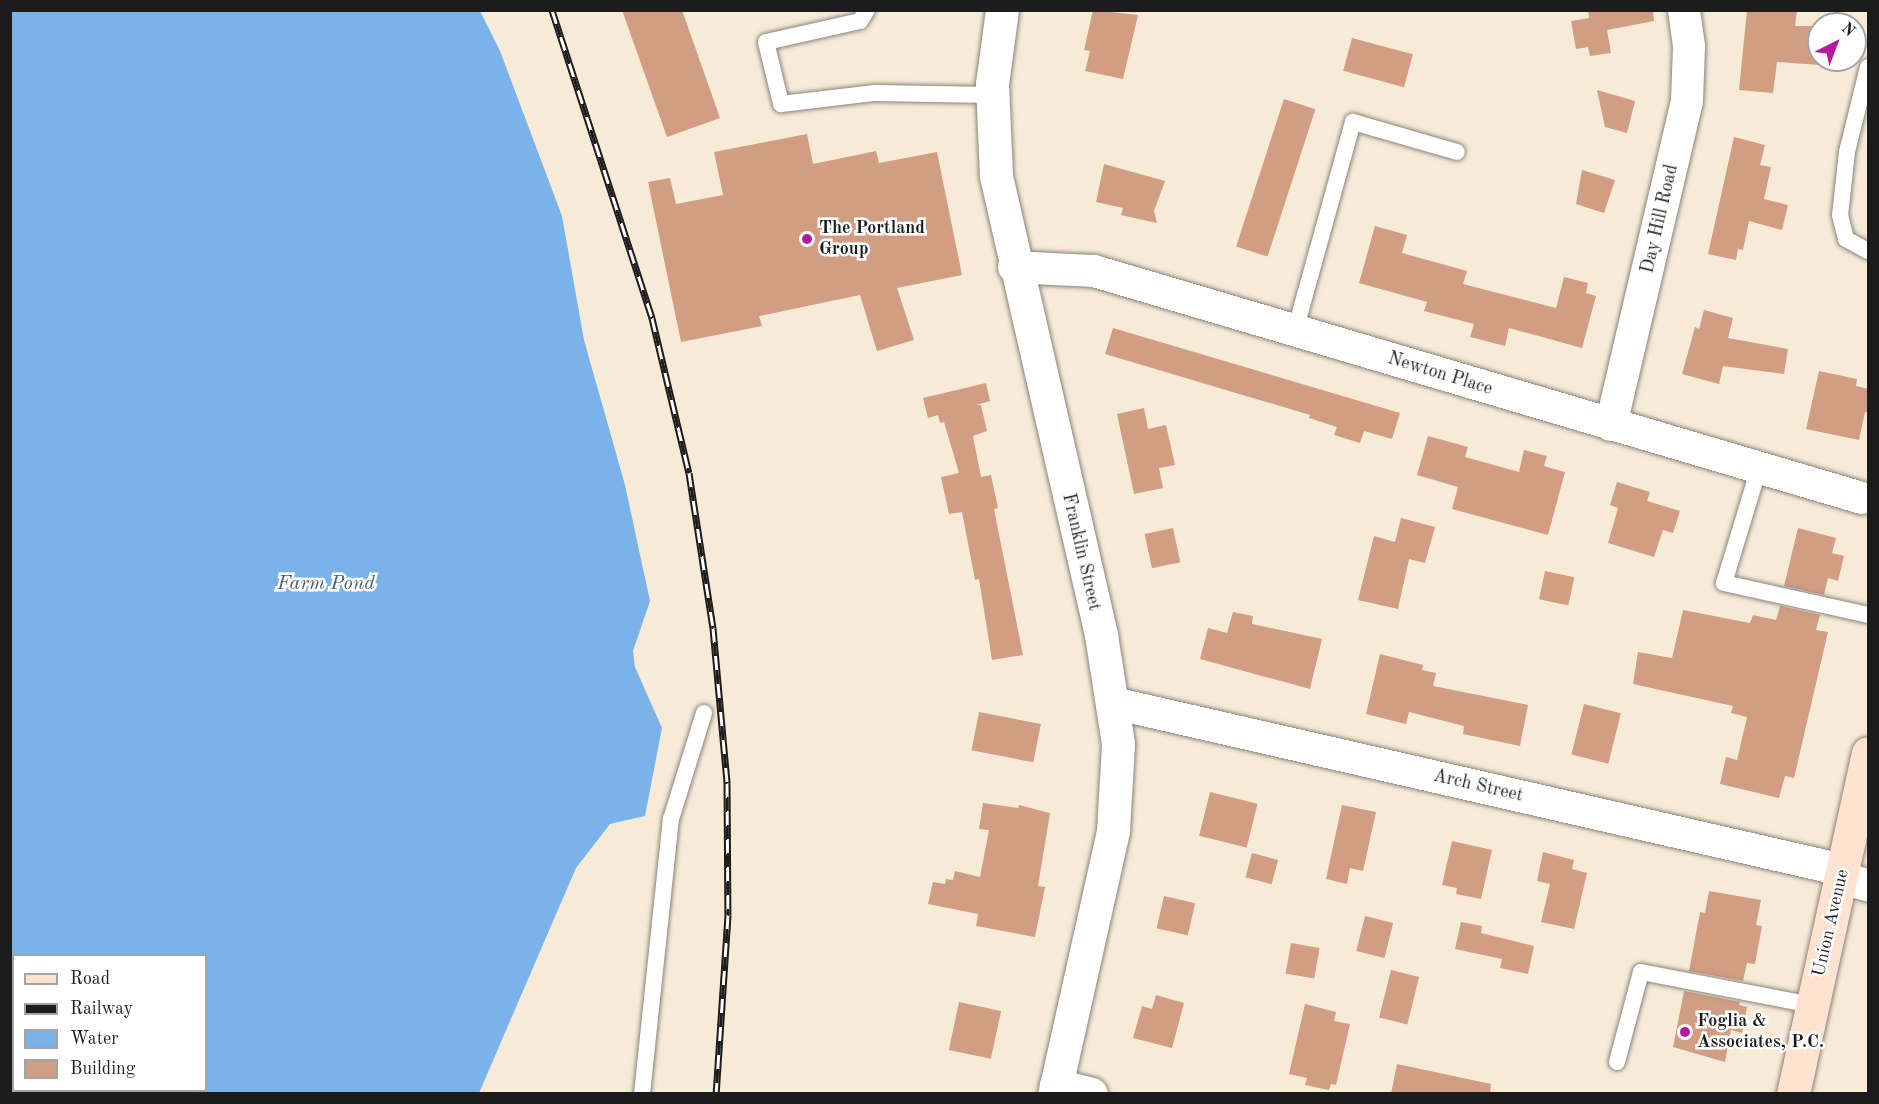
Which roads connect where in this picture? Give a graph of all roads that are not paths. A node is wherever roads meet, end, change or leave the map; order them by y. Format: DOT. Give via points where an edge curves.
graph roads {
  1 [pos="867,10"];
  2 [pos="1002,10"];
  3 [pos="1684,10"];
  4 [pos="1869,67"];
  5 [pos="992,95"];
  6 [pos="1457,152"];
  7 [pos="1869,251"];
  8 [pos="1014,267"];
  9 [pos="1294,331"];
  10 [pos="1611,425"];
  11 [pos="1759,468"];
  12 [pos="1862,498"];
  13 [pos="1869,615"];
  14 [pos="1113,703"];
  15 [pos="704,713"];
  16 [pos="1868,753"];
  17 [pos="1851,878"];
  18 [pos="1813,1005"];
  19 [pos="1617,1062"];
  20 [pos="1055,1089"];
  21 [pos="642,1094"];
  22 [pos="1092,1094"];
  23 [pos="1793,1094"];
  1 -- 5 [label="lane" via="860,21 766,42 781,104 875,93"];
  2 -- 5 [label="street, Franklin Street"];
  3 -- 10 [label="street, Day Hill Road" via="1689,46 1687,101"];
  4 -- 7 [label="lane" via="1846,152 1840,215 1846,239"];
  5 -- 8 [label="street, Franklin Street" via="996,176"];
  6 -- 9 [label="lane" via="1353,122"];
  8 -- 9 [label="street, Newton Place" via="1094,272"];
  8 -- 14 [label="street, Franklin Street"];
  9 -- 10 [label="street, Newton Place"];
  10 -- 11 [label="street, Newton Place"];
  11 -- 12 [label="street, Newton Place"];
  11 -- 13 [label="lane" via="1724,583"];
  14 -- 17 [label="street, Arch Street"];
  14 -- 20 [label="street, Franklin Street" via="1118,784 1113,831"];
  15 -- 21 [label="lane" via="671,819"];
  16 -- 17 [label="main road, Union Avenue"];
  17 -- 18 [label="main road, Union Avenue"];
  18 -- 19 [label="lane" via="1641,972"];
  18 -- 23 [label="main road, Union Avenue"];
  20 -- 22 [label="street"];
}
